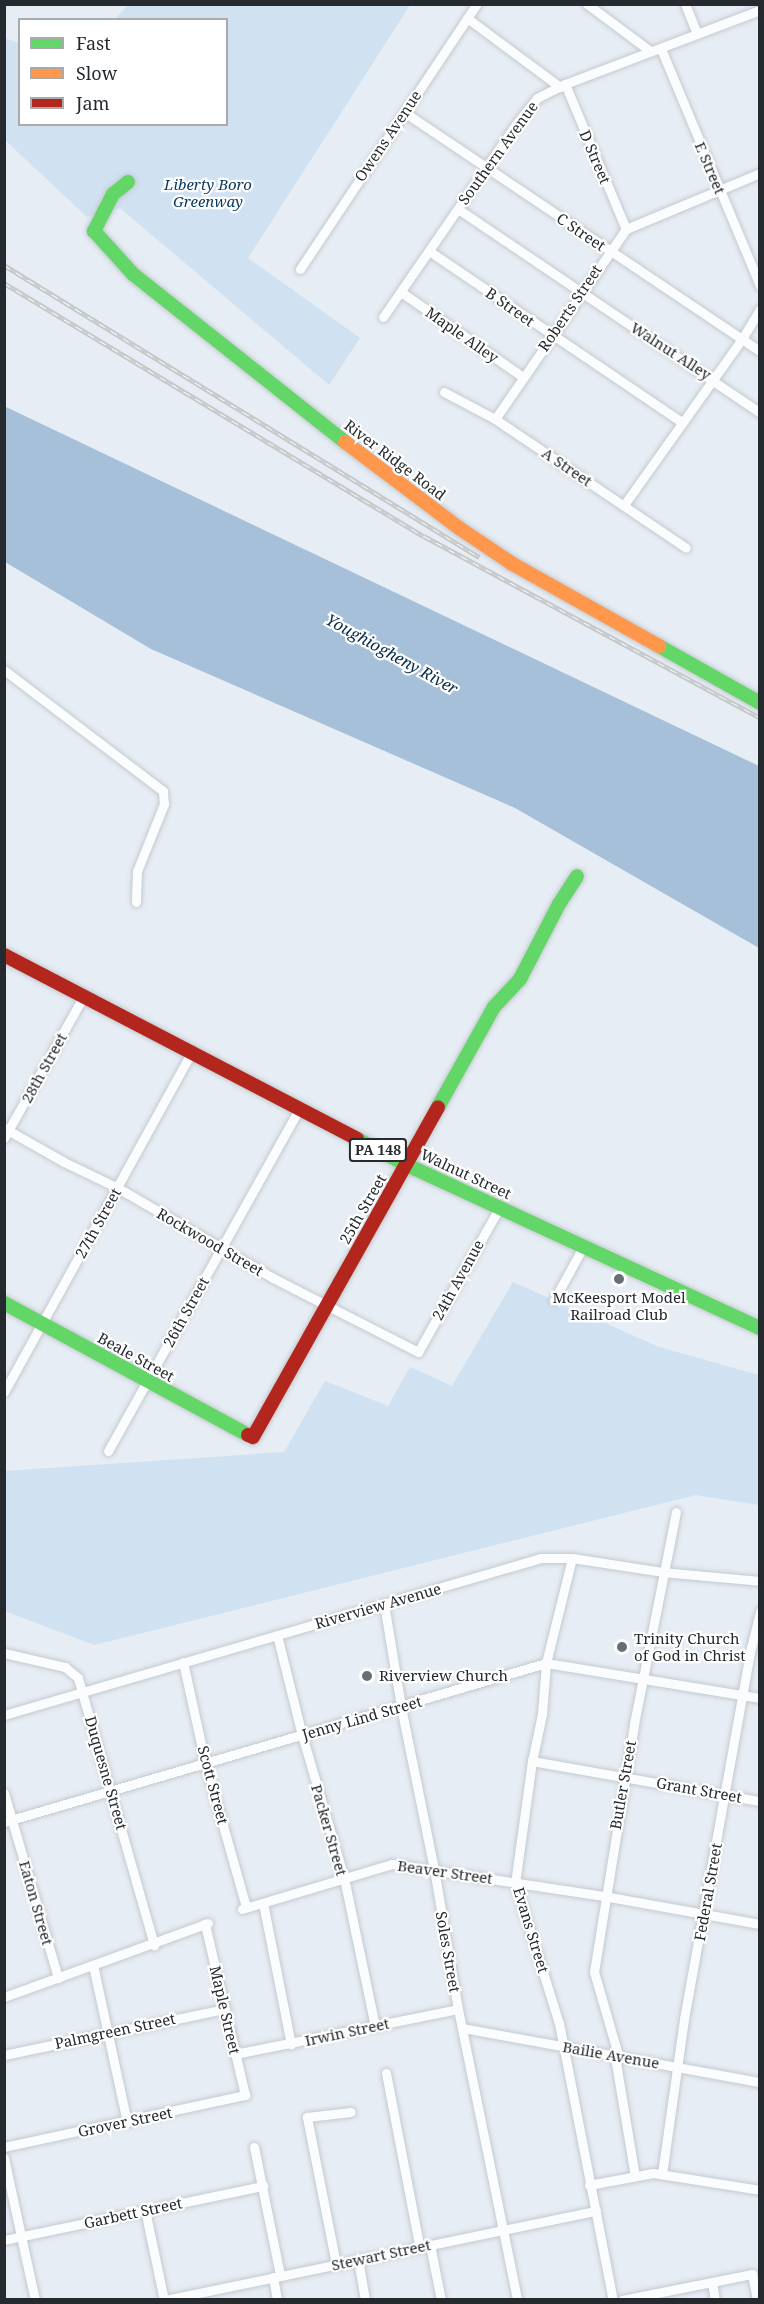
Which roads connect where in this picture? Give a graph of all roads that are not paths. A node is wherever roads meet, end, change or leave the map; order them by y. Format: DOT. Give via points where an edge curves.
graph roads {
  1 [pos="477,4"];
  2 [pos="587,4"];
  3 [pos="685,4"];
  4 [pos="758,13"];
  5 [pos="467,18"];
  6 [pos="697,34"];
  7 [pos="661,49"];
  8 [pos="650,51"];
  9 [pos="563,85"];
  10 [pos="404,112"];
  11 [pos="486,168"];
  12 [pos="759,173"];
  13 [pos="128,182"];
  14 [pos="719,189"];
  15 [pos="458,208"];
  16 [pos="626,229"];
  17 [pos="429,251"];
  18 [pos="609,251"];
  19 [pos="300,269"];
  20 [pos="759,286"];
  21 [pos="400,292"];
  22 [pos="581,292"];
  23 [pos="759,309"];
  24 [pos="384,316"];
  25 [pos="552,336"];
  26 [pos="742,339"];
  27 [pos="759,351"];
  28 [pos="523,377"];
  29 [pos="713,379"];
  30 [pos="444,392"];
  31 [pos="759,413"];
  32 [pos="495,419"];
  33 [pos="682,422"];
  34 [pos="624,505"];
  35 [pos="686,548"];
  36 [pos="4,670"];
  37 [pos="759,703"];
  38 [pos="577,876"];
  39 [pos="136,902"];
  40 [pos="4,955"];
  41 [pos="83,997"];
  42 [pos="191,1053"];
  43 [pos="298,1109"];
  44 [pos="6,1132"];
  45 [pos="407,1165"];
  46 [pos="118,1188"];
  47 [pos="499,1208"];
  48 [pos="583,1247"];
  49 [pos="221,1249"];
  50 [pos="554,1300"];
  51 [pos="4,1303"];
  52 [pos="327,1305"];
  53 [pos="42,1324"];
  54 [pos="759,1328"];
  55 [pos="418,1352"];
  56 [pos="147,1382"];
  57 [pos="4,1392"];
  58 [pos="253,1437"];
  59 [pos="108,1451"];
  60 [pos="676,1512"];
  61 [pos="572,1558"];
  62 [pos="662,1572"];
  63 [pos="759,1581"];
  64 [pos="384,1604"];
  65 [pos="759,1611"];
  66 [pos="277,1635"];
  67 [pos="4,1653"];
  68 [pos="183,1662"];
  69 [pos="546,1663"];
  70 [pos="644,1680"];
  71 [pos="84,1692"];
  72 [pos="742,1695"];
  73 [pos="759,1698"];
  74 [pos="401,1707"];
  75 [pos="4,1715"];
  76 [pos="302,1735"];
  77 [pos="532,1761"];
  78 [pos="205,1762"];
  79 [pos="626,1777"];
  80 [pos="112,1792"];
  81 [pos="4,1793"];
  82 [pos="726,1795"];
  83 [pos="759,1801"];
  84 [pos="8,1821"];
  85 [pos="434,1869"];
  86 [pos="344,1878"];
  87 [pos="515,1883"];
  88 [pos="604,1896"];
  89 [pos="263,1903"];
  90 [pos="244,1908"];
  91 [pos="705,1916"];
  92 [pos="759,1924"];
  93 [pos="154,1945"];
  94 [pos="93,1965"];
  95 [pos="58,1978"];
  96 [pos="4,1997"];
  97 [pos="225,2009"];
  98 [pos="458,2009"];
  99 [pos="375,2026"];
  100 [pos="462,2028"];
  101 [pos="107,2032"];
  102 [pos="291,2044"];
  103 [pos="565,2048"];
  104 [pos="235,2054"];
  105 [pos="4,2055"];
  106 [pos="617,2058"];
  107 [pos="677,2066"];
  108 [pos="386,2073"];
  109 [pos="759,2082"];
  110 [pos="245,2095"];
  111 [pos="351,2112"];
  112 [pos="127,2122"];
  113 [pos="4,2147"];
  114 [pos="254,2147"];
  115 [pos="4,2158"];
  116 [pos="662,2174"];
  117 [pos="635,2176"];
  118 [pos="589,2185"];
  119 [pos="263,2186"];
  120 [pos="759,2190"];
  121 [pos="145,2210"];
  122 [pos="596,2211"];
  123 [pos="505,2228"];
  124 [pos="21,2237"];
  125 [pos="4,2241"];
  126 [pos="419,2245"];
  127 [pos="430,2245"];
  128 [pos="358,2259"];
  129 [pos="336,2264"];
  130 [pos="276,2276"];
  131 [pos="712,2282"];
  132 [pos="35,2300"];
  133 [pos="165,2300"];
  134 [pos="277,2300"];
  135 [pos="366,2300"];
  136 [pos="441,2300"];
  137 [pos="517,2300"];
  138 [pos="613,2300"];
  139 [pos="622,2300"];
  140 [pos="715,2300"];
  141 [pos="757,2300"];
  1 -- 5 [label="street, Owens Avenue"];
  2 -- 8 [label="street"];
  3 -- 6 [label="street"];
  4 -- 6 [label="street, Southern Avenue"];
  5 -- 9 [label="street"];
  5 -- 10 [label="street, Owens Avenue"];
  6 -- 7 [label="street, Southern Avenue"];
  7 -- 8 [label="street, Southern Avenue"];
  7 -- 14 [label="street, E Street"];
  8 -- 9 [label="street, Southern Avenue"];
  9 -- 11 [label="street, Southern Avenue" via="537,98"];
  9 -- 16 [label="street, D Street"];
  10 -- 11 [label="street, C Street"];
  10 -- 19 [label="street, Owens Avenue"];
  11 -- 15 [label="street, Southern Avenue"];
  11 -- 18 [label="street, C Street"];
  12 -- 14 [label="street, Roberts Street"];
  13 -- 37 [label="street, River Ridge Road" via="113,194 94,231 133,274 312,418 459,528 511,563"];
  14 -- 16 [label="street, Roberts Street"];
  14 -- 20 [label="street, E Street"];
  15 -- 17 [label="street, Southern Avenue"];
  15 -- 22 [label="street"];
  16 -- 18 [label="street, Roberts Street"];
  17 -- 21 [label="street, Southern Avenue"];
  17 -- 25 [label="street, B Street"];
  18 -- 22 [label="street, Roberts Street"];
  18 -- 26 [label="street, C Street"];
  21 -- 24 [label="street, Southern Avenue"];
  21 -- 28 [label="street, Maple Alley"];
  22 -- 25 [label="street, Roberts Street"];
  22 -- 29 [label="street, Walnut Alley"];
  23 -- 26 [label="street"];
  25 -- 28 [label="street, Roberts Street"];
  25 -- 33 [label="street, B Street"];
  26 -- 27 [label="street, C Street"];
  26 -- 29 [label="street"];
  28 -- 32 [label="street, Roberts Street"];
  29 -- 31 [label="street, Walnut Alley"];
  29 -- 33 [label="street"];
  30 -- 32 [label="street, A Street"];
  32 -- 34 [label="street, A Street"];
  33 -- 34 [label="street"];
  34 -- 35 [label="street, A Street"];
  36 -- 39 [label="street" via="163,792 164,804 137,871"];
  38 -- 45 [label="street, 25th Street" via="520,979 494,1007"];
  40 -- 41 [label="street, Walnut Street / PA 148"];
  41 -- 42 [label="street, Walnut Street / PA 148"];
  41 -- 44 [label="street, 28th Street"];
  42 -- 43 [label="street, Walnut Street / PA 148"];
  42 -- 46 [label="street, 27th Street"];
  43 -- 45 [label="street, Walnut Street / PA 148"];
  43 -- 49 [label="street, 26th Street"];
  44 -- 46 [label="street, Rockwood Street"];
  45 -- 47 [label="street, Walnut Street / PA 148"];
  45 -- 52 [label="street, 25th Street"];
  46 -- 49 [label="street, Rockwood Street"];
  46 -- 53 [label="street, 27th Street"];
  47 -- 48 [label="street, Walnut Street / PA 148"];
  47 -- 55 [label="street, 24th Avenue"];
  48 -- 50 [label="street"];
  48 -- 54 [label="street, Walnut Street / PA 148"];
  49 -- 52 [label="street, Rockwood Street"];
  49 -- 56 [label="street, 26th Street"];
  51 -- 53 [label="street, Beale Street"];
  52 -- 55 [label="street, Rockwood Street"];
  52 -- 58 [label="street, 25th Street"];
  53 -- 56 [label="street, Beale Street"];
  53 -- 57 [label="street, 27th Street"];
  56 -- 58 [label="street, Beale Street"];
  56 -- 59 [label="street, 26th Street"];
  60 -- 62 [label="street, Butler Street"];
  61 -- 62 [label="street, Riverview Avenue"];
  61 -- 64 [label="street, Riverview Avenue" via="541,1558"];
  61 -- 69 [label="street, Evans Street"];
  62 -- 63 [label="street, Riverview Avenue"];
  62 -- 70 [label="street, Butler Street"];
  64 -- 66 [label="street, Riverview Avenue"];
  64 -- 74 [label="street, Soles Street"];
  65 -- 72 [label="street, Federal Street"];
  66 -- 68 [label="street, Riverview Avenue"];
  66 -- 76 [label="street, Packer Street"];
  67 -- 71 [label="street, Duquesne Street" via="65,1667 78,1678"];
  68 -- 71 [label="street, Riverview Avenue"];
  68 -- 78 [label="street, Scott Street"];
  69 -- 70 [label="street, Jenny Lind Street"];
  69 -- 74 [label="street, Jenny Lind Street"];
  69 -- 77 [label="street, Evans Street" via="542,1714"];
  70 -- 72 [label="street, Jenny Lind Street"];
  70 -- 79 [label="street, Butler Street"];
  71 -- 75 [label="street, Riverview Avenue"];
  71 -- 80 [label="street, Duquesne Street"];
  72 -- 73 [label="street, Jenny Lind Street"];
  72 -- 82 [label="street, Federal Street"];
  74 -- 76 [label="street, Jenny Lind Street"];
  74 -- 85 [label="street, Soles Street"];
  76 -- 78 [label="street, Jenny Lind Street"];
  76 -- 86 [label="street, Packer Street"];
  77 -- 79 [label="street, Grant Street"];
  77 -- 87 [label="street, Evans Street"];
  78 -- 80 [label="street, Jenny Lind Street"];
  78 -- 90 [label="street, Scott Street"];
  79 -- 82 [label="street, Grant Street"];
  79 -- 88 [label="street, Butler Street"];
  80 -- 84 [label="street, Jenny Lind Street"];
  80 -- 93 [label="street, Duquesne Street"];
  81 -- 84 [label="street, Eaton Street"];
  82 -- 83 [label="street, Grant Street"];
  82 -- 91 [label="street, Federal Street"];
  84 -- 95 [label="street, Eaton Street"];
  85 -- 86 [label="street, Beaver Street" via="392,1864"];
  85 -- 87 [label="street, Beaver Street"];
  85 -- 98 [label="street, Soles Street"];
  86 -- 89 [label="street, Beaver Street"];
  86 -- 99 [label="street, Packer Street"];
  87 -- 88 [label="street, Beaver Street"];
  87 -- 103 [label="street, Evans Street"];
  88 -- 91 [label="street, Beaver Street"];
  88 -- 106 [label="street, Butler Street" via="594,1972"];
  89 -- 90 [label="street, Beaver Street"];
  89 -- 102 [label="street"];
  91 -- 92 [label="street, Beaver Street"];
  91 -- 107 [label="street, Federal Street"];
  93 -- 94 [label="street"];
  93 -- 97 [label="street, Maple Street" via="206,1924"];
  94 -- 95 [label="street"];
  94 -- 101 [label="street"];
  95 -- 96 [label="street"];
  97 -- 101 [label="street, Palmgreen Street"];
  97 -- 104 [label="street, Maple Street"];
  98 -- 99 [label="street, Irwin Street"];
  98 -- 100 [label="street, Soles Street"];
  99 -- 102 [label="street, Irwin Street"];
  100 -- 103 [label="street, Bailie Avenue"];
  100 -- 123 [label="street, Soles Street"];
  101 -- 105 [label="street, Palmgreen Street"];
  101 -- 112 [label="street"];
  102 -- 104 [label="street, Irwin Street"];
  103 -- 106 [label="street, Bailie Avenue"];
  103 -- 118 [label="street, Evans Street"];
  104 -- 110 [label="street, Maple Street"];
  106 -- 107 [label="street, Bailie Avenue"];
  106 -- 117 [label="street, Butler Street"];
  107 -- 109 [label="street, Bailie Avenue"];
  107 -- 116 [label="street, Federal Street"];
  108 -- 126 [label="street"];
  110 -- 112 [label="street, Grover Street"];
  111 -- 129 [label="street" via="307,2117"];
  112 -- 113 [label="street, Grover Street"];
  114 -- 119 [label="street"];
  115 -- 124 [label="street"];
  116 -- 117 [label="street"];
  116 -- 120 [label="street"];
  117 -- 118 [label="street"];
  118 -- 122 [label="street, Evans Street"];
  119 -- 121 [label="street, Garbett Street"];
  119 -- 130 [label="street"];
  121 -- 124 [label="street, Garbett Street"];
  121 -- 133 [label="street"];
  122 -- 123 [label="street, Stewart Street"];
  122 -- 138 [label="street, Evans Street"];
  123 -- 127 [label="street, Stewart Street"];
  123 -- 137 [label="street, Soles Street"];
  124 -- 125 [label="street, Garbett Street"];
  124 -- 132 [label="street"];
  126 -- 127 [label="street, Stewart Street"];
  126 -- 128 [label="street, Stewart Street"];
  127 -- 136 [label="street"];
  128 -- 129 [label="street, Stewart Street"];
  128 -- 135 [label="street"];
  129 -- 130 [label="street, Stewart Street"];
  130 -- 133 [label="street, Stewart Street"];
  130 -- 134 [label="street"];
  131 -- 139 [label="street"];
  131 -- 140 [label="street"];
  131 -- 141 [label="street" via="752,2274"];
}
